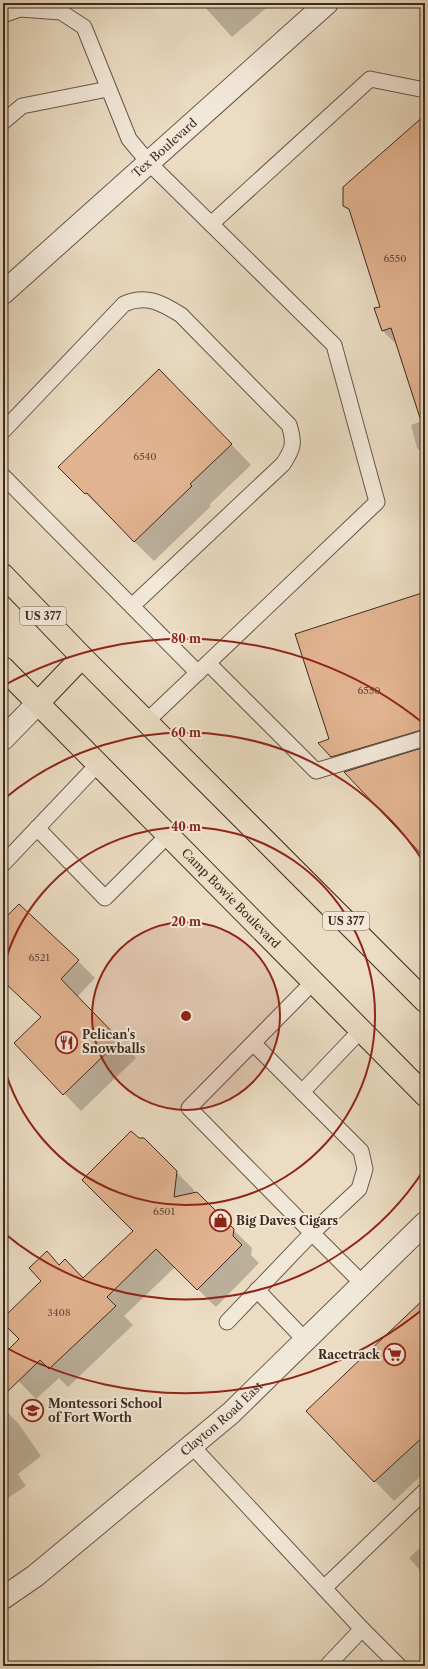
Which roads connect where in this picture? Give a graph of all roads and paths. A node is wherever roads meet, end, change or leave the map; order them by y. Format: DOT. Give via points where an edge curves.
graph roads {
  1 [pos="327,3"];
  2 [pos="3,15"];
  3 [pos="108,89"];
  4 [pos="425,90"];
  5 [pos="3,122"];
  6 [pos="149,163"];
  7 [pos="211,224"];
  8 [pos="3,293"];
  9 [pos="3,431"];
  10 [pos="3,476"];
  11 [pos="3,575"];
  12 [pos="132,606"];
  13 [pos="82,657"];
  14 [pos="3,668"];
  15 [pos="203,668"];
  16 [pos="38,703"];
  17 [pos="147,721"];
  18 [pos="425,738"];
  19 [pos="3,740"];
  20 [pos="98,764"];
  21 [pos="37,828"];
  22 [pos="169,834"];
  23 [pos="3,864"];
  24 [pos="313,982"];
  25 [pos="425,1001"];
  26 [pos="361,1030"];
  27 [pos="253,1043"];
  28 [pos="302,1092"];
  29 [pos="425,1094"];
  30 [pos="425,1223"];
  31 [pos="312,1233"];
  32 [pos="363,1284"];
  33 [pos="257,1290"];
  34 [pos="228,1322"];
  35 [pos="306,1340"];
  36 [pos="192,1446"];
  37 [pos="425,1491"];
  38 [pos="324,1588"];
  39 [pos="3,1598"];
  40 [pos="362,1629"];
  41 [pos="326,1666"];
  42 [pos="399,1666"];
  1 -- 6 [label="street, Tex Boulevard"];
  2 -- 3 [label="lane" via="20,9 61,12 84,27"];
  3 -- 5 [label="lane" via="22,106"];
  3 -- 6 [label="lane" via="129,139"];
  4 -- 7 [label="lane" via="370,79"];
  6 -- 7 [label="lane"];
  6 -- 8 [label="street, Tex Boulevard"];
  7 -- 15 [label="lane" via="334,345 377,502"];
  9 -- 12 [label="lane" via="124,304 134,299 163,304 181,315 289,425 293,437 292,451 283,464"];
  10 -- 12 [label="lane"];
  11 -- 13 [label="main road, US 377"];
  12 -- 15 [label="lane"];
  13 -- 16 [label="main road"];
  13 -- 17 [label="main road, US 377"];
  14 -- 16 [label="main road, Camp Bowie Boulevard"];
  15 -- 17 [label="lane"];
  15 -- 18 [label="lane" via="316,771"];
  16 -- 19 [label="street"];
  16 -- 20 [label="main road, Camp Bowie Boulevard"];
  17 -- 25 [label="main road, US 377"];
  20 -- 21 [label="lane"];
  20 -- 22 [label="main road, Camp Bowie Boulevard"];
  21 -- 22 [label="lane" via="105,898"];
  21 -- 23 [label="lane"];
  22 -- 24 [label="main road, Camp Bowie Boulevard"];
  24 -- 26 [label="main road, Camp Bowie Boulevard"];
  24 -- 27 [label="lane"];
  26 -- 28 [label="lane"];
  26 -- 29 [label="main road, Camp Bowie Boulevard"];
  27 -- 28 [label="lane"];
  27 -- 31 [label="lane" via="189,1108"];
  28 -- 31 [label="lane" via="361,1151 365,1169 359,1189"];
  30 -- 32 [label="street, Clayton Road East"];
  31 -- 32 [label="lane"];
  31 -- 33 [label="lane"];
  32 -- 35 [label="street, Clayton Road East"];
  33 -- 34 [label="lane"];
  33 -- 35 [label="lane"];
  35 -- 36 [label="street, Clayton Road East" via="231,1413"];
  36 -- 38 [label="lane"];
  36 -- 39 [label="street, Clayton Road East" via="35,1576"];
  37 -- 38 [label="lane"];
  38 -- 40 [label="lane"];
  40 -- 41 [label="lane"];
  40 -- 42 [label="lane"];
}
